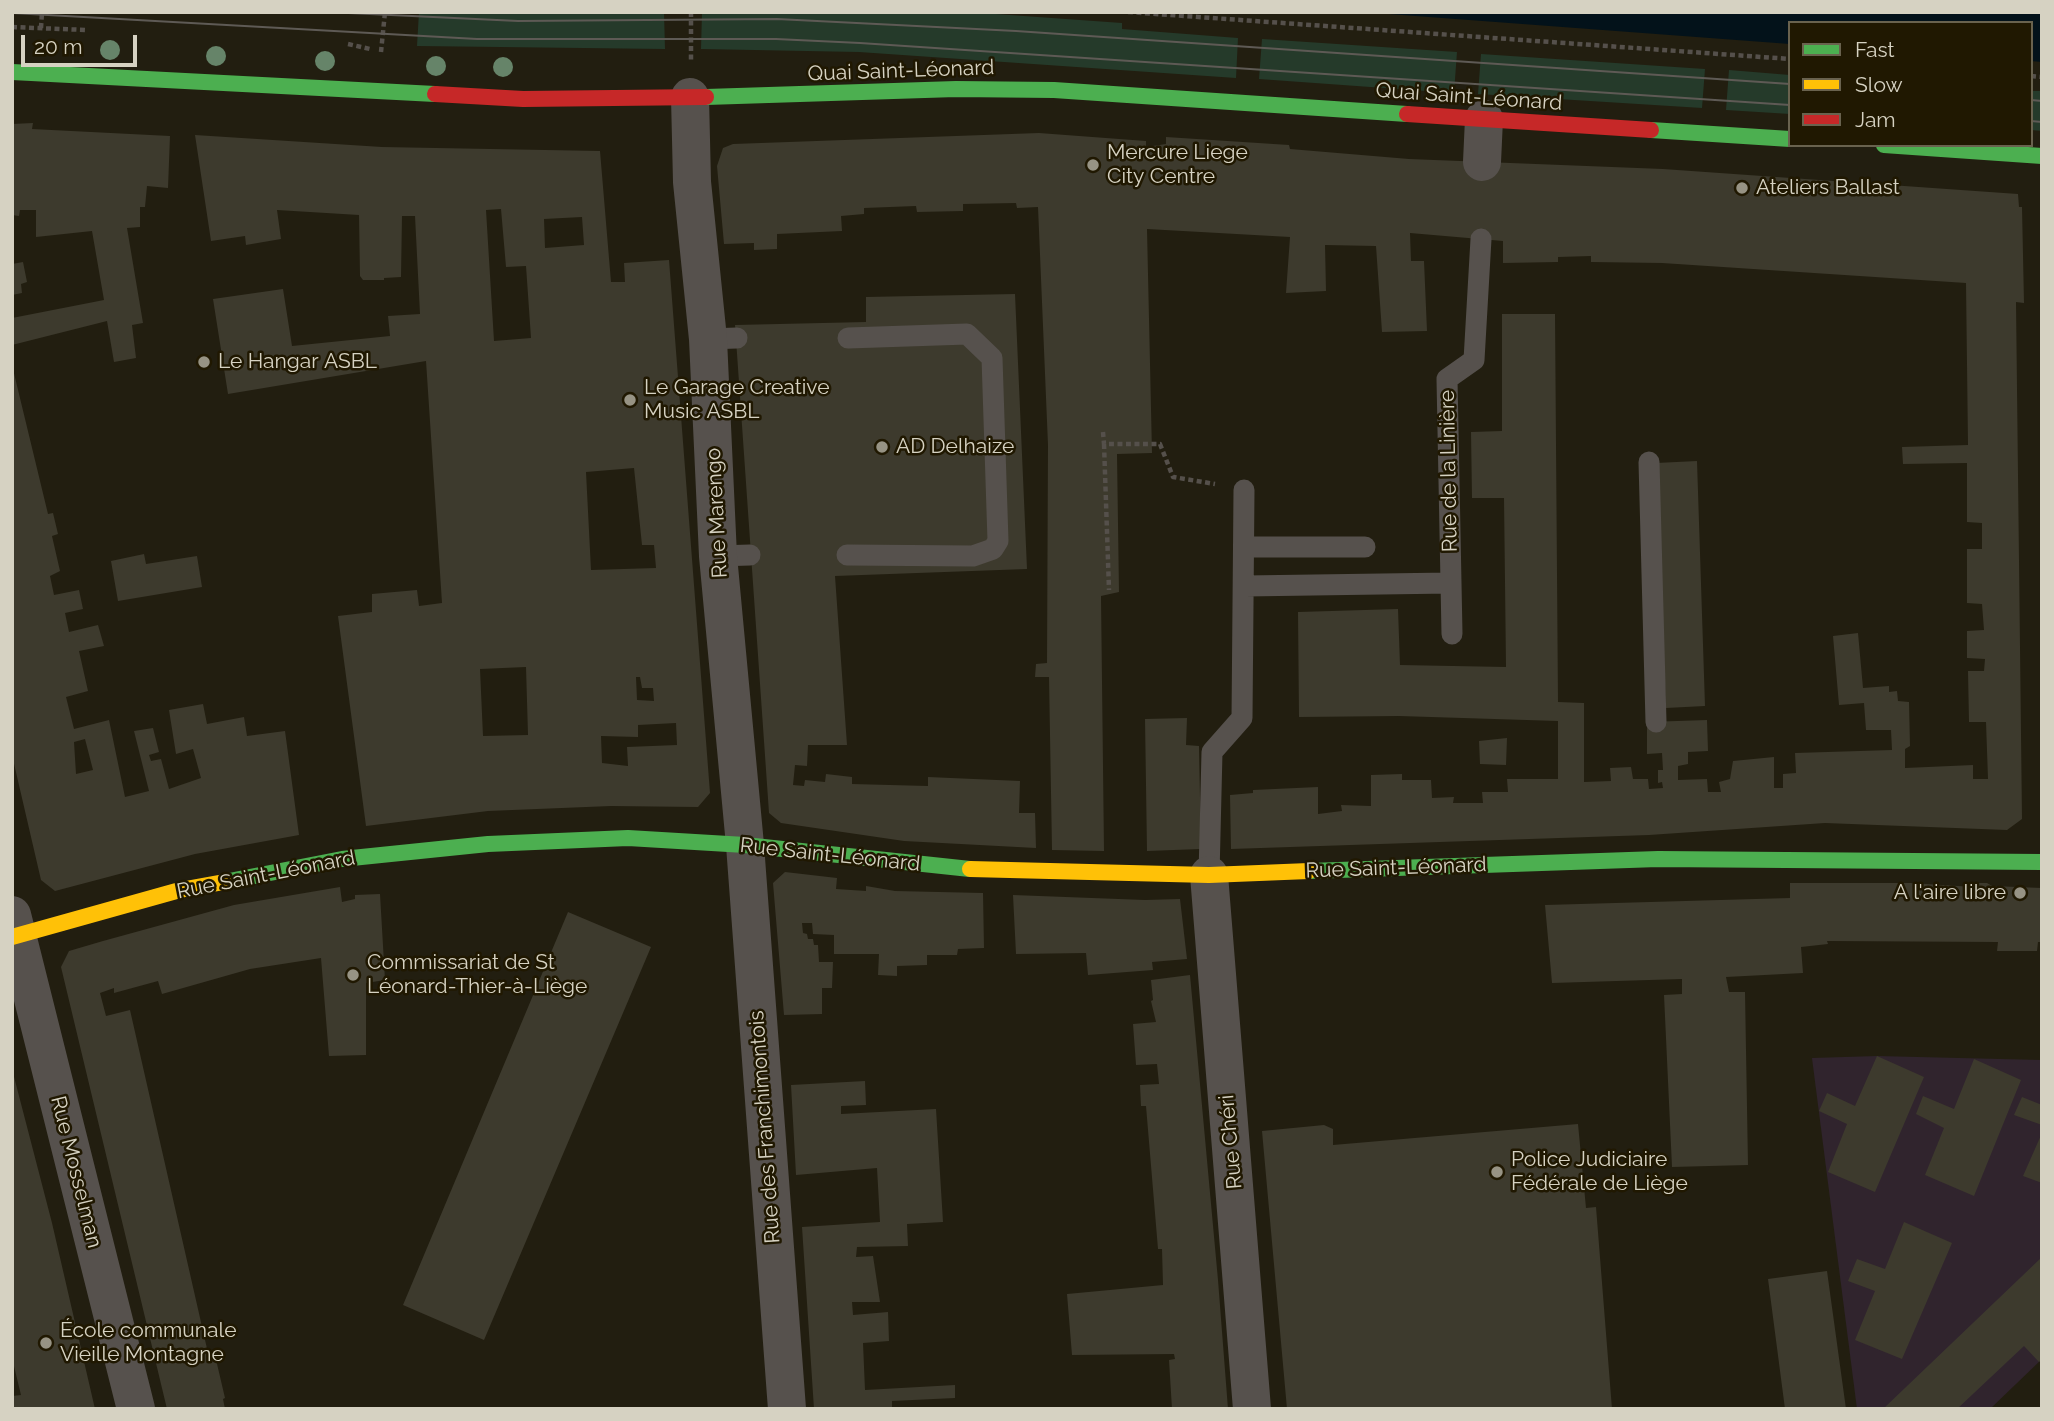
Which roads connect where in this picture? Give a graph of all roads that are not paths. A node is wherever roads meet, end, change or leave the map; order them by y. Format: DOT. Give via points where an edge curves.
graph roads {
  1 [pos="12,72"];
  2 [pos="690,97"];
  3 [pos="1484,119"];
  4 [pos="1788,139"];
  5 [pos="1913,147"];
  6 [pos="2042,156"];
  7 [pos="1482,162"];
  8 [pos="1481,239"];
  9 [pos="848,338"];
  10 [pos="1649,462"];
  11 [pos="1244,489"];
  12 [pos="1244,547"];
  13 [pos="1364,547"];
  14 [pos="847,555"];
  15 [pos="1450,583"];
  16 [pos="1245,586"];
  17 [pos="1452,634"];
  18 [pos="1656,722"];
  19 [pos="1656,835"];
  20 [pos="745,845"];
  21 [pos="1658,859"];
  22 [pos="2042,862"];
  23 [pos="1209,875"];
  24 [pos="14,929"];
  25 [pos="136,1409"];
  26 [pos="787,1409"];
  27 [pos="1252,1409"];
  1 -- 2 [label="street, Quai Saint-Léonard" via="417,96"];
  2 -- 3 [label="street, Quai Saint-Léonard" via="1054,90"];
  2 -- 20 [label="street, Rue Marengo" via="692,182 722,339"];
  3 -- 4 [label="street, Quai Saint-Léonard"];
  3 -- 7 [label="street"];
  5 -- 6 [label="street"];
  8 -- 15 [label="lane, Rue de la Linière" via="1474,360 1447,379"];
  9 -- 14 [label="lane" via="967,334 992,358 998,541 993,549 973,556"];
  10 -- 18 [label="lane"];
  11 -- 12 [label="lane"];
  12 -- 13 [label="lane"];
  12 -- 16 [label="lane"];
  15 -- 16 [label="lane"];
  15 -- 17 [label="lane, Rue de la Linière"];
  16 -- 23 [label="lane" via="1242,718 1212,752"];
  19 -- 21 [label="lane"];
  20 -- 23 [label="street, Rue Saint-Léonard" via="951,869"];
  20 -- 24 [label="street, Rue Saint-Léonard" via="628,838 488,844 342,859"];
  20 -- 26 [label="street, Rue des Franchimontois"];
  21 -- 22 [label="street, Rue Saint-Léonard"];
  21 -- 23 [label="street, Rue Saint-Léonard"];
  23 -- 27 [label="street, Rue Chéri"];
  24 -- 25 [label="street, Rue Mosselman"];
}
